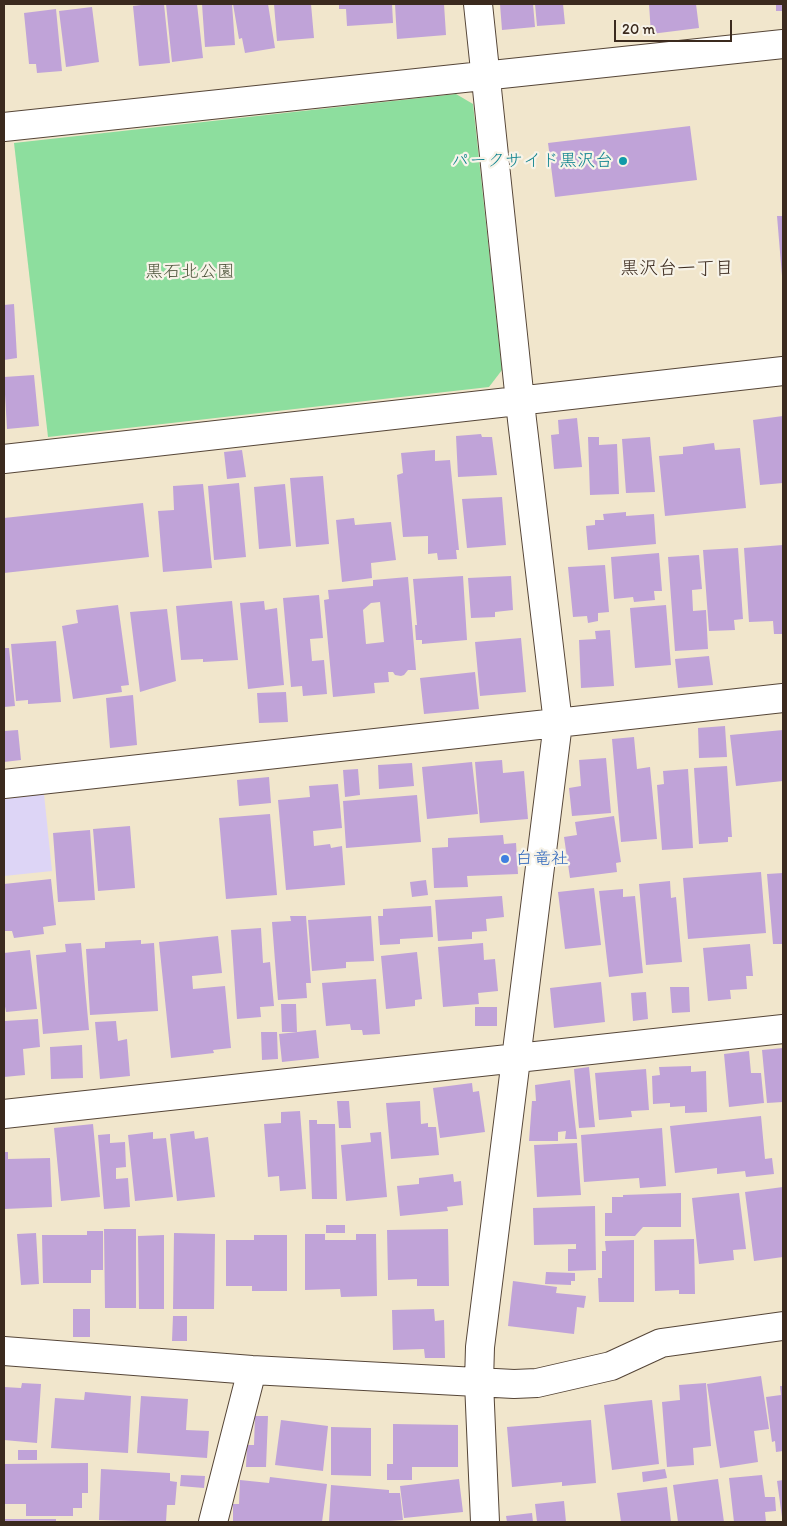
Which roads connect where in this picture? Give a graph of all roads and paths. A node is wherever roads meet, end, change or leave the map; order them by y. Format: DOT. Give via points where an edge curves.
graph roads {
  1 [pos="478,4"];
  2 [pos="783,44"];
  3 [pos="485,77"];
  4 [pos="4,127"];
  5 [pos="783,371"];
  6 [pos="520,400"];
  7 [pos="4,459"];
  8 [pos="783,698"];
  9 [pos="558,723"];
  10 [pos="4,784"];
  11 [pos="783,1028"];
  12 [pos="517,1058"];
  13 [pos="4,1114"];
  14 [pos="783,1326"];
  15 [pos="4,1351"];
  16 [pos="252,1370"];
  17 [pos="479,1382"];
  18 [pos="213,1522"];
  19 [pos="485,1522"];
  1 -- 3 [label="street"];
  2 -- 3 [label="street"];
  3 -- 4 [label="street"];
  3 -- 6 [label="street"];
  5 -- 6 [label="street"];
  6 -- 7 [label="street"];
  6 -- 9 [label="street"];
  8 -- 9 [label="street"];
  9 -- 10 [label="street"];
  9 -- 12 [label="street"];
  11 -- 12 [label="street"];
  12 -- 13 [label="street"];
  12 -- 17 [label="street"];
  14 -- 17 [label="street" via="661,1343 611,1366 537,1382"];
  15 -- 16 [label="street"];
  16 -- 17 [label="street"];
  16 -- 18 [label="street"];
  17 -- 19 [label="street"];
}
